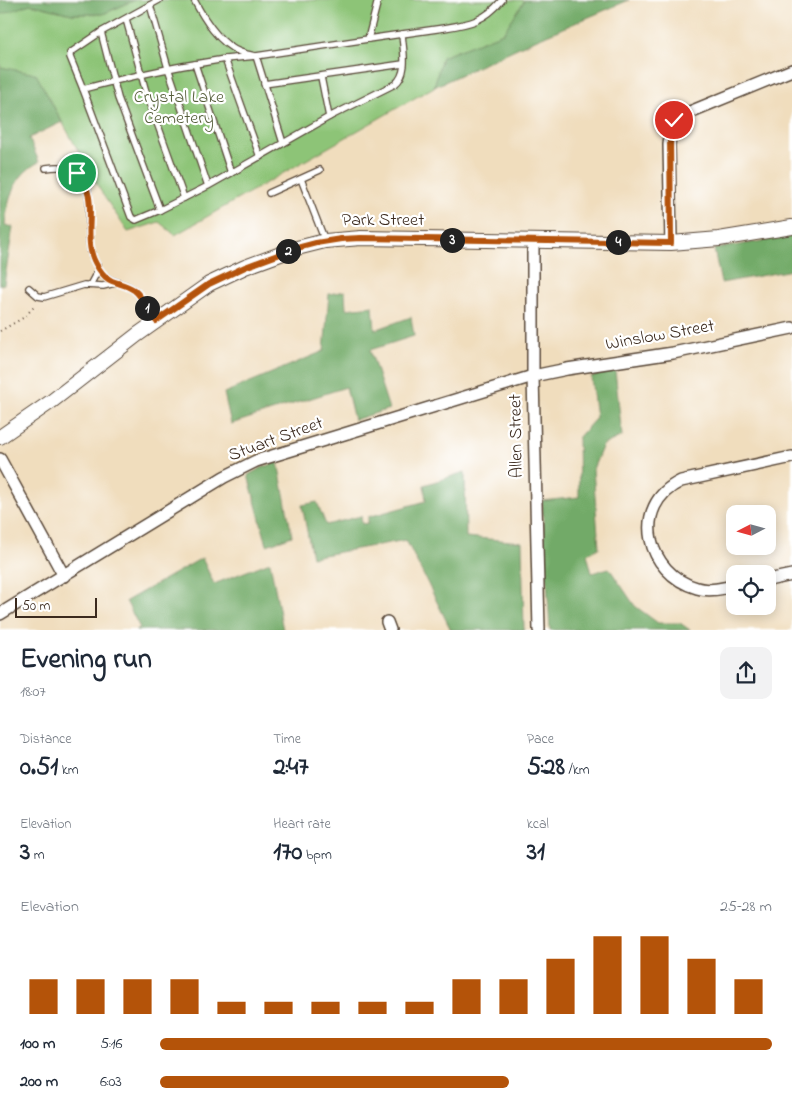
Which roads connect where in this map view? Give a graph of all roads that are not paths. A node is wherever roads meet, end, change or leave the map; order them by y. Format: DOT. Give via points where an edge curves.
graph roads {
  1 [pos="159,0"];
  2 [pos="194,0"];
  3 [pos="378,0"];
  4 [pos="502,0"];
  5 [pos="150,5"];
  6 [pos="126,19"];
  7 [pos="101,32"];
  8 [pos="402,34"];
  9 [pos="368,39"];
  10 [pos="256,56"];
  11 [pos="225,59"];
  12 [pos="195,64"];
  13 [pos="403,64"];
  14 [pos="168,68"];
  15 [pos="792,70"];
  16 [pos="142,73"];
  17 [pos="321,77"];
  18 [pos="113,81"];
  19 [pos="264,84"];
  20 [pos="83,89"];
  21 [pos="329,117"];
  22 [pos="283,143"];
  23 [pos="260,157"];
  24 [pos="46,168"];
  25 [pos="320,170"];
  26 [pos="231,173"];
  27 [pos="301,178"];
  28 [pos="208,186"];
  29 [pos="269,193"];
  30 [pos="184,198"];
  31 [pos="160,210"];
  32 [pos="792,227"];
  33 [pos="325,241"];
  34 [pos="533,242"];
  35 [pos="671,243"];
  36 [pos="97,264"];
  37 [pos="116,283"];
  38 [pos="90,285"];
  39 [pos="29,288"];
  40 [pos="156,321"];
  41 [pos="792,328"];
  42 [pos="533,376"];
  43 [pos="0,437"];
  44 [pos="792,457"];
  45 [pos="0,459"];
  46 [pos="792,575"];
  47 [pos="64,576"];
  48 [pos="776,578"];
  49 [pos="726,587"];
  50 [pos="0,614"];
  51 [pos="539,630"];
  1 -- 5 [label="lane"];
  2 -- 10 [label="lane" via="225,43 239,52"];
  3 -- 9 [label="lane"];
  4 -- 8 [label="lane" via="491,12 465,25"];
  5 -- 6 [label="lane"];
  5 -- 14 [label="lane"];
  6 -- 7 [label="lane"];
  6 -- 16 [label="lane"];
  7 -- 18 [label="lane"];
  7 -- 20 [label="lane" via="70,53"];
  8 -- 9 [label="lane"];
  8 -- 13 [label="lane"];
  9 -- 10 [label="lane"];
  10 -- 11 [label="lane"];
  10 -- 19 [label="lane"];
  11 -- 12 [label="lane"];
  11 -- 23 [label="lane"];
  12 -- 14 [label="lane"];
  12 -- 26 [label="lane"];
  13 -- 17 [label="lane"];
  13 -- 21 [label="lane" via="404,71 395,84"];
  14 -- 16 [label="lane"];
  14 -- 28 [label="lane"];
  15 -- 35 [label="street" via="680,116 671,124"];
  16 -- 18 [label="lane"];
  16 -- 30 [label="lane"];
  17 -- 19 [label="lane"];
  17 -- 21 [label="lane"];
  18 -- 20 [label="lane"];
  18 -- 31 [label="lane"];
  19 -- 22 [label="lane"];
  20 -- 31 [label="lane" via="131,218 136,220"];
  21 -- 22 [label="lane"];
  22 -- 23 [label="lane"];
  23 -- 26 [label="lane"];
  24 -- 36 [label="lane" via="67,168 84,181 89,191 91,252"];
  25 -- 27 [label="lane"];
  26 -- 28 [label="lane"];
  27 -- 29 [label="lane"];
  27 -- 33 [label="lane"];
  28 -- 30 [label="lane"];
  30 -- 31 [label="lane"];
  32 -- 35 [label="street, Park Street"];
  33 -- 34 [label="street, Park Street" via="361,238"];
  33 -- 40 [label="street, Park Street" via="297,248 221,278"];
  34 -- 35 [label="street, Park Street"];
  34 -- 42 [label="street, Allen Street"];
  36 -- 37 [label="lane" via="106,277"];
  36 -- 38 [label="lane" via="97,272"];
  37 -- 38 [label="lane"];
  37 -- 40 [label="lane" via="136,291"];
  38 -- 39 [label="lane" via="44,297"];
  40 -- 43 [label="street, Park Street"];
  41 -- 42 [label="street, Winslow Street" via="673,353"];
  42 -- 47 [label="street, Stuart Street" via="248,465"];
  42 -- 51 [label="street, Allen Street"];
  44 -- 49 [label="street" via="681,481 656,502 649,526 650,541 658,557 676,578 690,586 705,590"];
  45 -- 47 [label="street"];
  46 -- 48 [label="street"];
  47 -- 50 [label="street, Stuart Street"];
}
